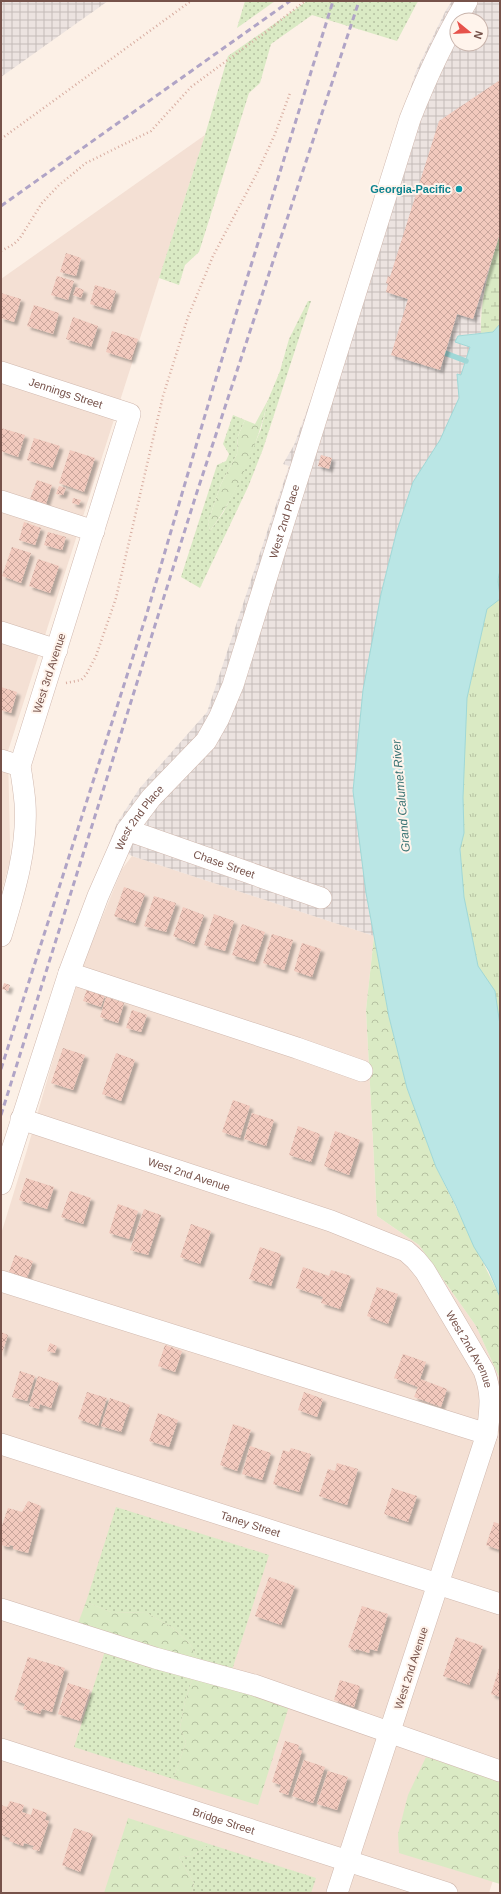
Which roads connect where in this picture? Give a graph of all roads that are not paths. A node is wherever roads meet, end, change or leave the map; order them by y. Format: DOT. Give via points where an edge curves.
graph roads {
  1 [pos="467,1"];
  2 [pos="1,372"];
  3 [pos="130,414"];
  4 [pos="1,502"];
  5 [pos="94,531"];
  6 [pos="1,632"];
  7 [pos="57,650"];
  8 [pos="10,763"];
  9 [pos="127,830"];
  10 [pos="8,892"];
  11 [pos="321,898"];
  12 [pos="1,936"];
  13 [pos="69,973"];
  14 [pos="362,1072"];
  15 [pos="21,1119"];
  16 [pos="1,1184"];
  17 [pos="1,1280"];
  18 [pos="487,1434"];
  19 [pos="1,1444"];
  20 [pos="438,1584"];
  21 [pos="500,1604"];
  22 [pos="1,1609"];
  23 [pos="390,1733"];
  24 [pos="1,1749"];
  25 [pos="500,1771"];
  26 [pos="348,1861"];
  27 [pos="337,1893"];
  28 [pos="447,1893"];
  1 -- 9 [label="street, West 2nd Place" via="431,68 410,119 245,652 220,718 206,741 151,798"];
  2 -- 3 [label="street, Jennings Street"];
  3 -- 5 [label="street, West 3rd Avenue"];
  4 -- 5 [label="street"];
  5 -- 7 [label="street, West 3rd Avenue"];
  6 -- 7 [label="street"];
  7 -- 8 [label="street, West 3rd Avenue" via="46,684"];
  8 -- 10 [label="street, West 3rd Avenue" via="25,804 24,846"];
  9 -- 11 [label="street, Chase Street"];
  9 -- 13 [label="street, West 2nd Place"];
  10 -- 12 [label="street, West 3rd Avenue"];
  13 -- 14 [label="street"];
  13 -- 15 [label="street, West 2nd Place"];
  15 -- 16 [label="street, West 2nd Place"];
  15 -- 18 [label="street, West 2nd Avenue" via="337,1223 406,1251 425,1271 484,1371 491,1402"];
  17 -- 18 [label="street"];
  18 -- 20 [label="street, West 2nd Avenue"];
  19 -- 20 [label="street, Taney Street"];
  20 -- 21 [label="street, Taney Street"];
  20 -- 23 [label="street, West 2nd Avenue"];
  22 -- 23 [label="street" via="155,1658 254,1685"];
  23 -- 25 [label="street"];
  23 -- 26 [label="street, West 2nd Avenue"];
  24 -- 26 [label="street, Bridge Street"];
  26 -- 27 [label="street, West 2nd Avenue"];
  26 -- 28 [label="street, Bridge Street"];
}
